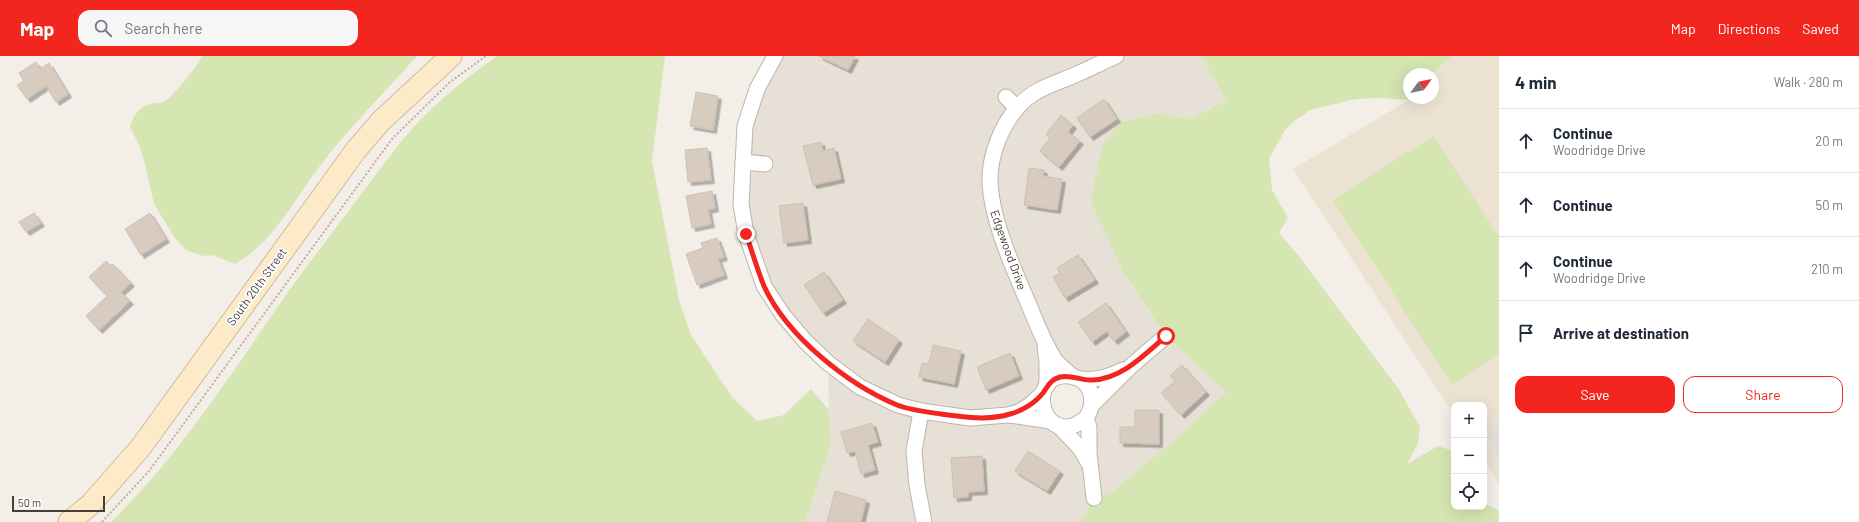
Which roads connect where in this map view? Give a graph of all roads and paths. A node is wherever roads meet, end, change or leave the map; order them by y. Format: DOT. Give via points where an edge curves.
graph roads {
  1 [pos="451,56"];
  2 [pos="486,56"];
  3 [pos="775,56"];
  4 [pos="1116,56"];
  5 [pos="1006,97"];
  6 [pos="1017,108"];
  7 [pos="744,162"];
  8 [pos="765,164"];
  9 [pos="1166,336"];
  10 [pos="1044,339"];
  11 [pos="1131,366"];
  12 [pos="1076,378"];
  13 [pos="1045,390"];
  14 [pos="921,411"];
  15 [pos="1089,412"];
  16 [pos="1008,415"];
  17 [pos="1054,423"];
  18 [pos="1090,464"];
  19 [pos="1094,498"];
  20 [pos="69,522"];
  21 [pos="102,522"];
  22 [pos="924,522"];
  1 -- 20 [label="main road, South 20th Street" via="413,90 356,150 141,447 90,505"];
  2 -- 21 [label="path" via="450,82 392,140 158,459"];
  3 -- 7 [label="street" via="757,89 746,126"];
  4 -- 6 [label="street, Edgewood Drive" via="1044,87"];
  5 -- 6 [label="street"];
  6 -- 10 [label="street, Edgewood Drive" via="992,154 992,204 1016,273"];
  7 -- 8 [label="street"];
  7 -- 14 [label="street" via="741,204 746,234 764,286 782,315 828,363 860,388 898,405"];
  9 -- 11 [label="street"];
  10 -- 12 [label="street" via="1056,361"];
  10 -- 13 [label="street" via="1048,362"];
  11 -- 12 [label="street" via="1109,377 1093,380"];
  11 -- 15 [label="street"];
  12 -- 13 [label="street" via="1058,377"];
  12 -- 15 [label="street" via="1090,390"];
  13 -- 16 [label="street" via="1030,405"];
  13 -- 17 [label="street" via="1042,408"];
  14 -- 16 [label="street" via="970,418"];
  14 -- 22 [label="street" via="914,452"];
  15 -- 17 [label="street" via="1073,426"];
  15 -- 18 [label="street"];
  16 -- 17 [label="street"];
  17 -- 18 [label="street" via="1080,448"];
  18 -- 19 [label="street"];
}
